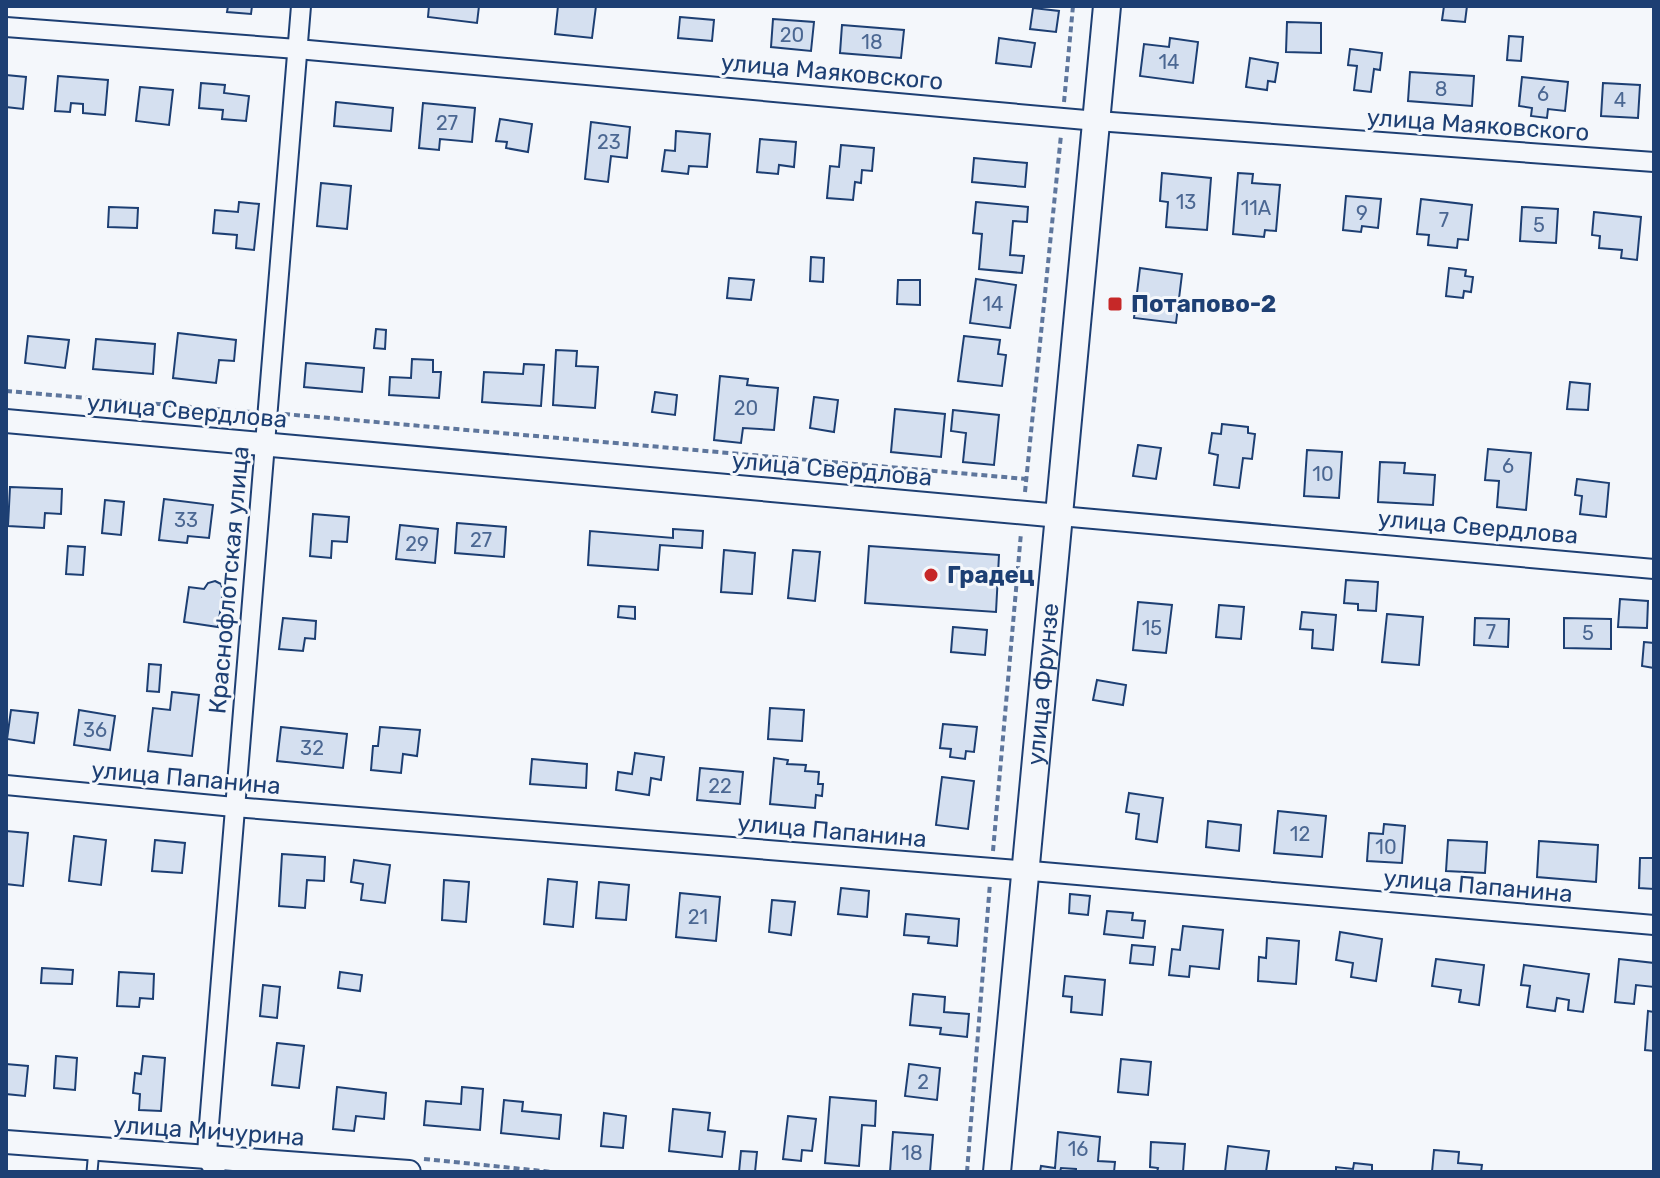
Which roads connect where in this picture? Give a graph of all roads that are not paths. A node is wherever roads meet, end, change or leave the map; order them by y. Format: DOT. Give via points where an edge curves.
graph roads {
  1 [pos="301,6"];
  2 [pos="1107,6"];
  3 [pos="6,27"];
  4 [pos="297,49"];
  5 [pos="1097,121"];
  6 [pos="1654,162"];
  7 [pos="6,421"];
  8 [pos="264,445"];
  9 [pos="1060,516"];
  10 [pos="1654,569"];
  11 [pos="6,785"];
  12 [pos="234,807"];
  13 [pos="1025,870"];
  14 [pos="1654,925"];
  15 [pos="6,1142"];
  16 [pos="94,1149"];
  17 [pos="211,1165"];
  18 [pos="362,1170"];
  19 [pos="92,1172"];
  20 [pos="409,1172"];
  21 [pos="997,1172"];
  1 -- 4 [label="street, Краснофлотская улица"];
  2 -- 5 [label="main road, улица Фрунзе"];
  3 -- 4 [label="street, улица Маяковского"];
  4 -- 5 [label="street, улица Маяковского"];
  4 -- 8 [label="street, Краснофлотская улица"];
  5 -- 6 [label="street, улица Маяковского"];
  5 -- 9 [label="main road, улица Фрунзе"];
  7 -- 8 [label="street, улица Свердлова"];
  8 -- 9 [label="street, улица Свердлова"];
  8 -- 12 [label="street, Краснофлотская улица"];
  9 -- 10 [label="street, улица Свердлова"];
  9 -- 13 [label="main road, улица Фрунзе"];
  11 -- 12 [label="street, улица Папанина"];
  12 -- 13 [label="street, улица Папанина"];
  12 -- 17 [label="street, Краснофлотская улица"];
  13 -- 14 [label="street, улица Папанина"];
  13 -- 21 [label="main road, улица Фрунзе"];
  15 -- 16 [label="street, улица Мичурина"];
  16 -- 17 [label="street, улица Мичурина"];
  16 -- 19 [label="lane"];
  17 -- 18 [label="street, улица Мичурина"];
  18 -- 20 [label="street, улица Мичурина"];
}
